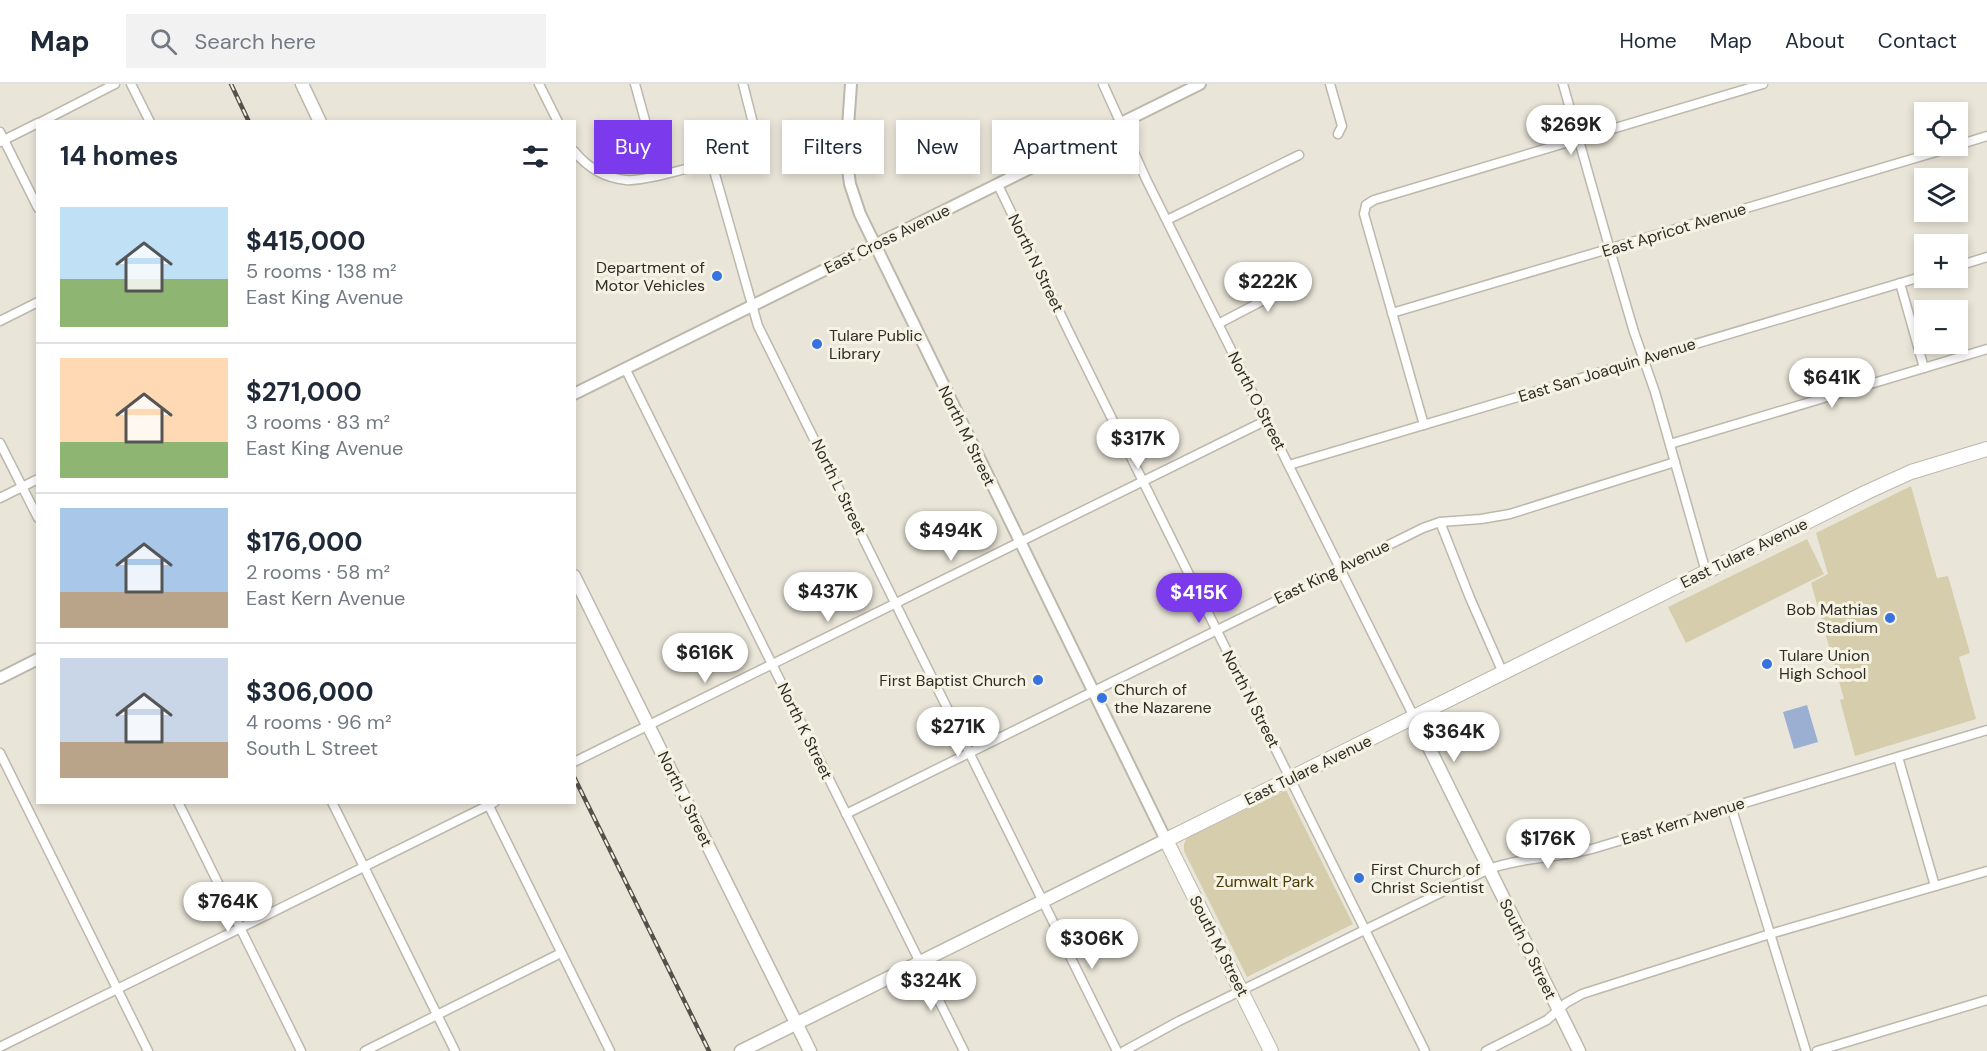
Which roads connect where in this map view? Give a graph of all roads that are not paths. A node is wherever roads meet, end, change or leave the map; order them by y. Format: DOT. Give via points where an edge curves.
graph roads {
  1 [pos="116,84"];
  2 [pos="131,84"];
  3 [pos="302,84"];
  4 [pos="539,84"];
  5 [pos="635,84"];
  6 [pos="743,84"];
  7 [pos="851,84"];
  8 [pos="1103,84"];
  9 [pos="1200,84"];
  10 [pos="1330,84"];
  11 [pos="1563,84"];
  12 [pos="1763,84"];
  13 [pos="43,120"];
  14 [pos="149,120"];
  15 [pos="319,120"];
  16 [pos="557,120"];
  17 [pos="753,120"];
  18 [pos="1118,120"];
  19 [pos="1128,120"];
  20 [pos="36,123"];
  21 [pos="1338,134"];
  22 [pos="1987,136"];
  23 [pos="1,138"];
  24 [pos="1579,139"];
  25 [pos="1968,142"];
  26 [pos="576,154"];
  27 [pos="1299,154"];
  28 [pos="1921,156"];
  29 [pos="1139,163"];
  30 [pos="684,168"];
  31 [pos="715,174"];
  32 [pos="1018,174"];
  33 [pos="660,175"];
  34 [pos="998,184"];
  35 [pos="36,204"];
  36 [pos="1167,220"];
  37 [pos="874,245"];
  38 [pos="1610,250"];
  39 [pos="1987,257"];
  40 [pos="1968,263"];
  41 [pos="1304,279"];
  42 [pos="1914,279"];
  43 [pos="1900,283"];
  44 [pos="36,303"];
  45 [pos="752,307"];
  46 [pos="1392,313"];
  47 [pos="0,321"];
  48 [pos="1218,324"];
  49 [pos="1987,349"];
  50 [pos="1644,359"];
  51 [pos="1924,368"];
  52 [pos="626,370"];
  53 [pos="576,393"];
  54 [pos="1267,420"];
  55 [pos="1424,424"];
  56 [pos="0,443"];
  57 [pos="1670,444"];
  58 [pos="1987,448"];
  59 [pos="1675,462"];
  60 [pos="1289,465"];
  61 [pos="36,480"];
  62 [pos="1144,482"];
  63 [pos="22,487"];
  64 [pos="0,498"];
  65 [pos="36,514"];
  66 [pos="1440,522"];
  67 [pos="1019,542"];
  68 [pos="1341,568"];
  69 [pos="1706,572"];
  70 [pos="576,580"];
  71 [pos="896,604"];
  72 [pos="1217,630"];
  73 [pos="36,660"];
  74 [pos="773,666"];
  75 [pos="1503,673"];
  76 [pos="0,678"];
  77 [pos="1093,691"];
  78 [pos="1414,717"];
  79 [pos="649,726"];
  80 [pos="1986,732"];
  81 [pos="969,752"];
  82 [pos="0,753"];
  83 [pos="1898,757"];
  84 [pos="576,761"];
  85 [pos="1291,778"];
  86 [pos="179,804"];
  87 [pos="333,804"];
  88 [pos="490,804"];
  89 [pos="1731,806"];
  90 [pos="846,814"];
  91 [pos="1166,840"];
  92 [pos="364,867"];
  93 [pos="1489,869"];
  94 [pos="1987,871"];
  95 [pos="1935,886"];
  96 [pos="1044,900"];
  97 [pos="240,928"];
  98 [pos="1365,929"];
  99 [pos="1770,934"];
  100 [pos="561,953"];
  101 [pos="921,962"];
  102 [pos="116,989"];
  103 [pos="1241,990"];
  104 [pos="1987,1000"];
  105 [pos="1558,1010"];
  106 [pos="437,1015"];
  107 [pos="796,1023"];
  108 [pos="0,1047"];
  109 [pos="1119,1050"];
  110 [pos="148,1051"];
  111 [pos="301,1051"];
  112 [pos="365,1051"];
  113 [pos="455,1051"];
  114 [pos="610,1051"];
  115 [pos="741,1051"];
  116 [pos="810,1051"];
  117 [pos="964,1051"];
  118 [pos="1271,1051"];
  119 [pos="1425,1051"];
  120 [pos="1486,1051"];
  121 [pos="1579,1051"];
  122 [pos="1806,1051"];
  123 [pos="1817,1051"];
  1 -- 13 [label="street"];
  2 -- 14 [label="street"];
  3 -- 15 [label="main road"];
  4 -- 16 [label="street"];
  5 -- 33 [label="street"];
  6 -- 17 [label="street"];
  7 -- 37 [label="street, North M Street" via="847,168 854,201"];
  8 -- 18 [label="street, North O Street"];
  9 -- 19 [label="street, East Cross Avenue"];
  10 -- 21 [label="street" via="1342,126"];
  11 -- 24 [label="street"];
  12 -- 24 [label="street"];
  20 -- 23 [label="street"];
  22 -- 25 [label="street, East Apricot Avenue"];
  23 -- 35 [label="street"];
  24 -- 38 [label="street"];
  24 -- 46 [label="street" via="1366,205 1365,214"];
  26 -- 33 [label="street" via="587,166 605,175 629,180"];
  27 -- 36 [label="street"];
  28 -- 38 [label="street, East Apricot Avenue"];
  29 -- 36 [label="street, North O Street"];
  30 -- 33 [label="street"];
  31 -- 45 [label="street, North L Street"];
  32 -- 34 [label="street, East Cross Avenue"];
  34 -- 37 [label="street, East Cross Avenue"];
  34 -- 62 [label="street, North N Street"];
  36 -- 48 [label="street, North O Street"];
  37 -- 45 [label="street, East Cross Avenue"];
  37 -- 67 [label="street, North M Street"];
  38 -- 46 [label="street, East Apricot Avenue"];
  38 -- 50 [label="street"];
  39 -- 40 [label="street"];
  41 -- 48 [label="street"];
  42 -- 43 [label="street, East San Joaquin Avenue"];
  43 -- 50 [label="street, East San Joaquin Avenue"];
  43 -- 51 [label="street"];
  44 -- 47 [label="street"];
  45 -- 52 [label="street, East Cross Avenue"];
  45 -- 71 [label="street, North L Street"];
  46 -- 55 [label="street"];
  48 -- 54 [label="street, North O Street"];
  49 -- 51 [label="street"];
  50 -- 55 [label="street, East San Joaquin Avenue"];
  50 -- 57 [label="street"];
  51 -- 57 [label="street"];
  52 -- 53 [label="street, East Cross Avenue"];
  52 -- 74 [label="street, North K Street"];
  54 -- 60 [label="street, North O Street"];
  54 -- 62 [label="street"];
  55 -- 60 [label="street, East San Joaquin Avenue"];
  56 -- 63 [label="street"];
  57 -- 59 [label="street"];
  58 -- 69 [label="main road, East Tulare Avenue" via="1900,477"];
  59 -- 66 [label="street, East King Avenue" via="1510,514"];
  59 -- 69 [label="street"];
  60 -- 68 [label="street, North O Street"];
  61 -- 63 [label="street"];
  62 -- 67 [label="street"];
  62 -- 72 [label="street, North N Street"];
  63 -- 64 [label="street"];
  63 -- 65 [label="street"];
  66 -- 68 [label="street, East King Avenue"];
  66 -- 75 [label="street"];
  67 -- 71 [label="street"];
  67 -- 77 [label="street, North M Street"];
  68 -- 72 [label="street, East King Avenue"];
  68 -- 78 [label="street, North O Street"];
  69 -- 75 [label="main road, East Tulare Avenue"];
  70 -- 79 [label="main road, North J Street"];
  71 -- 74 [label="street"];
  71 -- 81 [label="street, North L Street"];
  72 -- 77 [label="street, East King Avenue"];
  72 -- 85 [label="street, North N Street"];
  73 -- 76 [label="street"];
  74 -- 79 [label="street"];
  74 -- 90 [label="street, North K Street"];
  75 -- 78 [label="main road, East Tulare Avenue"];
  77 -- 81 [label="street, East King Avenue"];
  77 -- 91 [label="street, North M Street"];
  78 -- 85 [label="main road, East Tulare Avenue"];
  78 -- 93 [label="main road, South O Street"];
  79 -- 84 [label="street"];
  79 -- 107 [label="main road, North J Street"];
  80 -- 83 [label="street, East Kern Avenue"];
  81 -- 90 [label="street, East King Avenue"];
  81 -- 96 [label="street, North L Street"];
  82 -- 102 [label="street"];
  83 -- 89 [label="street, East Kern Avenue"];
  83 -- 95 [label="street"];
  85 -- 91 [label="main road, East Tulare Avenue"];
  85 -- 98 [label="street, North N Street"];
  86 -- 97 [label="street"];
  87 -- 92 [label="street"];
  88 -- 92 [label="street"];
  88 -- 100 [label="street"];
  89 -- 93 [label="street, East Kern Avenue" via="1576,853 1524,859"];
  89 -- 99 [label="street"];
  90 -- 101 [label="street, North K Street"];
  91 -- 96 [label="main road, East Tulare Avenue"];
  91 -- 103 [label="main road, South M Street"];
  92 -- 97 [label="street"];
  92 -- 106 [label="street"];
  93 -- 98 [label="street, East Kern Avenue"];
  93 -- 105 [label="main road, South O Street"];
  94 -- 95 [label="street"];
  95 -- 99 [label="street"];
  96 -- 101 [label="main road, East Tulare Avenue"];
  96 -- 109 [label="street, North L Street"];
  97 -- 102 [label="street"];
  97 -- 111 [label="street"];
  98 -- 103 [label="street, East Kern Avenue"];
  98 -- 119 [label="street, North N Street"];
  99 -- 105 [label="street" via="1582,994"];
  99 -- 122 [label="street"];
  100 -- 106 [label="street"];
  100 -- 114 [label="street"];
  101 -- 107 [label="main road, East Tulare Avenue"];
  101 -- 117 [label="street, North K Street"];
  102 -- 108 [label="street"];
  102 -- 110 [label="street"];
  103 -- 109 [label="street, East Kern Avenue"];
  103 -- 118 [label="main road, South M Street"];
  104 -- 123 [label="street"];
  105 -- 120 [label="street" via="1547,1020"];
  105 -- 121 [label="main road, South O Street"];
  106 -- 112 [label="street"];
  106 -- 113 [label="street"];
  107 -- 115 [label="main road, East Tulare Avenue"];
  107 -- 116 [label="main road, North J Street"];
}
